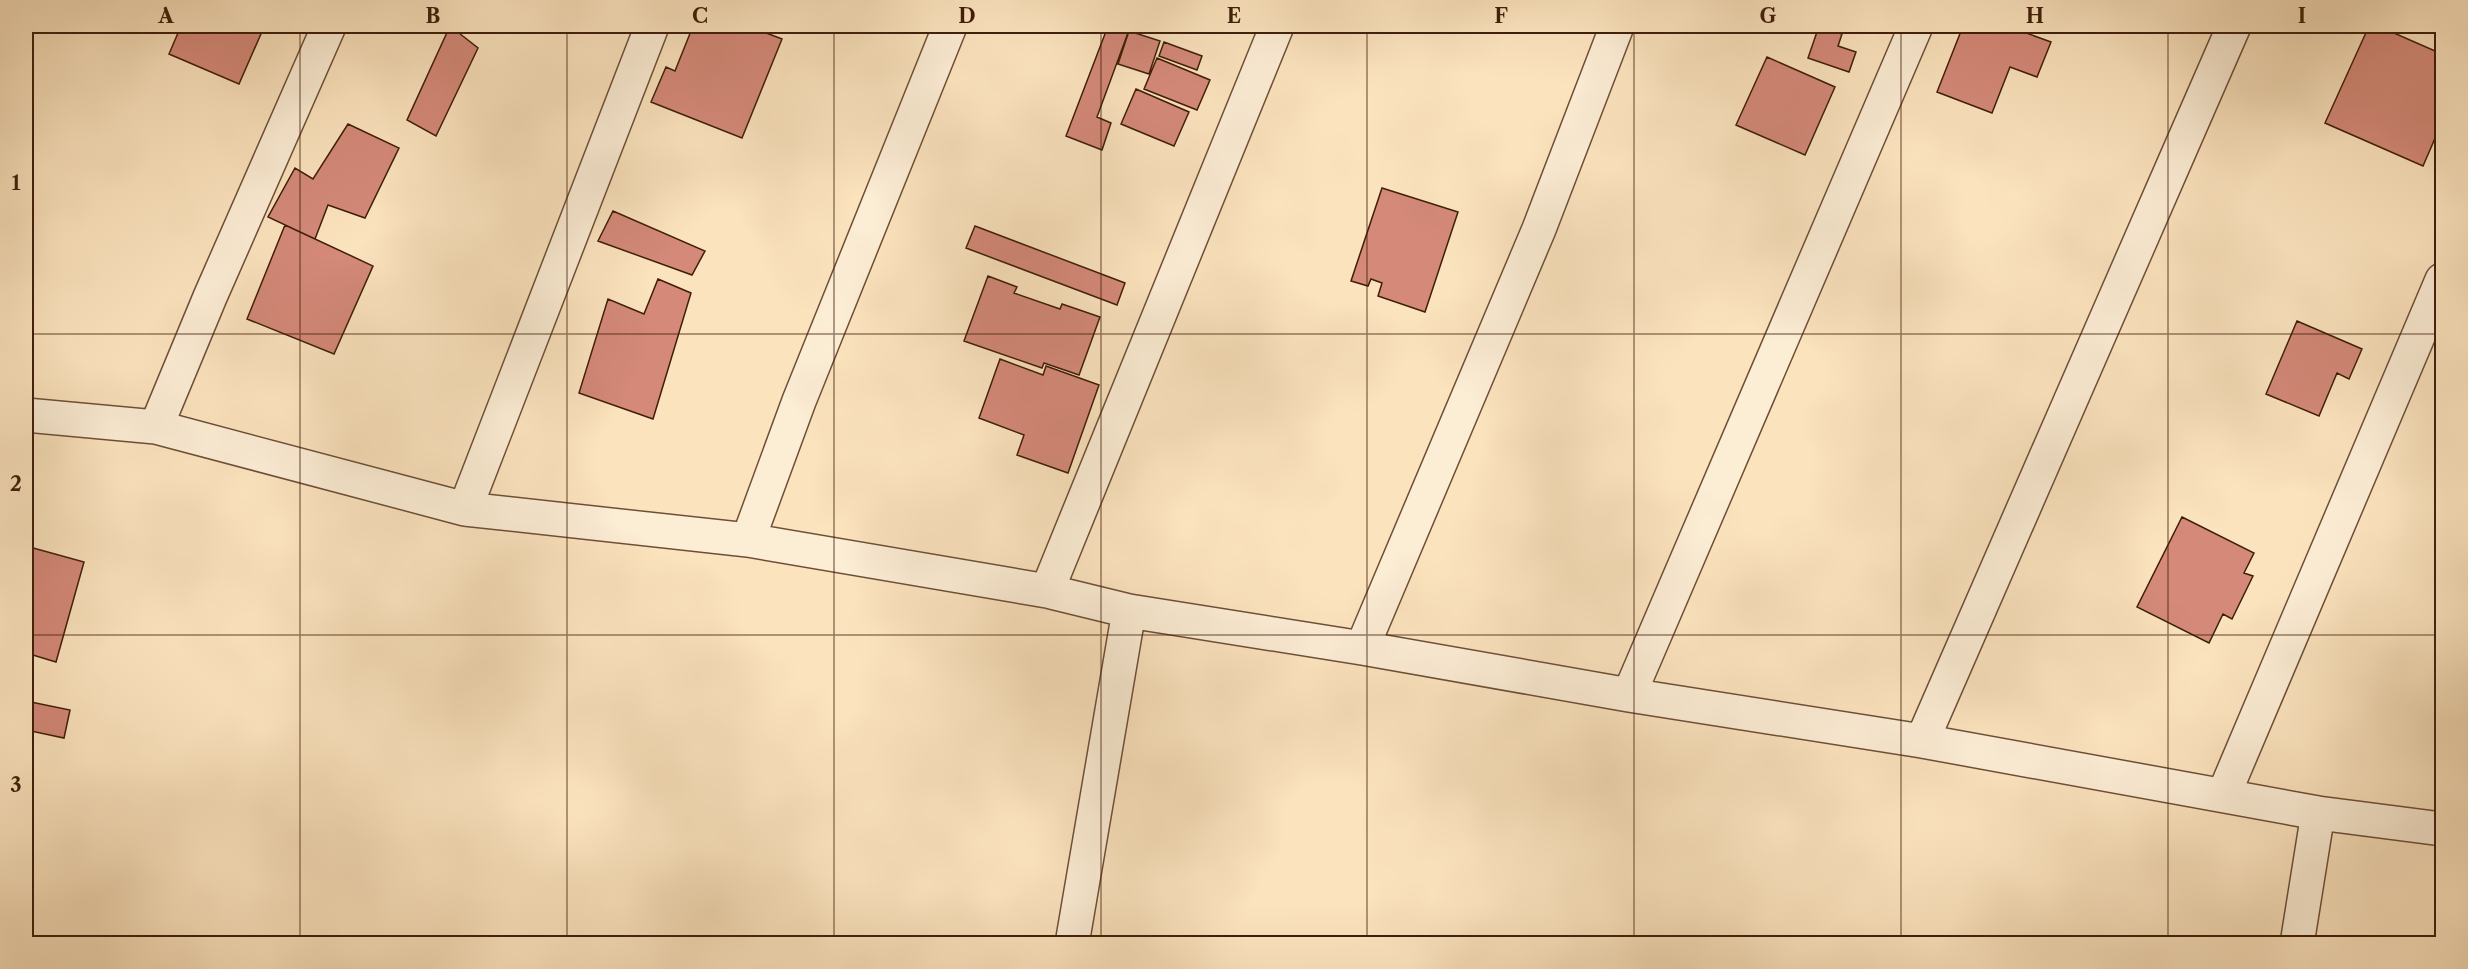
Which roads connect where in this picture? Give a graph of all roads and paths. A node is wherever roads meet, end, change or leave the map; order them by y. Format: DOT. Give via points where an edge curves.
graph roads {
  1 [pos="329,26"];
  2 [pos="652,26"];
  3 [pos="950,26"];
  4 [pos="1277,26"];
  5 [pos="1617,26"];
  6 [pos="1916,26"];
  7 [pos="2234,26"];
  8 [pos="2442,280"];
  9 [pos="26,415"];
  10 [pos="156,427"];
  11 [pos="465,509"];
  12 [pos="748,540"];
  13 [pos="1047,591"];
  14 [pos="1129,611"];
  15 [pos="1362,648"];
  16 [pos="1629,695"];
  17 [pos="1922,741"];
  18 [pos="2224,794"];
  19 [pos="2318,813"];
  20 [pos="2442,829"];
  21 [pos="1072,944"];
  22 [pos="2297,944"];
  1 -- 10 [label="street"];
  2 -- 11 [label="street"];
  3 -- 12 [label="street" via="799,401"];
  4 -- 13 [label="street"];
  5 -- 15 [label="street" via="1539,230"];
  6 -- 16 [label="street"];
  7 -- 17 [label="street"];
  8 -- 18 [label="street"];
  9 -- 10 [label="street"];
  10 -- 11 [label="street"];
  11 -- 12 [label="street"];
  12 -- 13 [label="street"];
  13 -- 14 [label="street"];
  14 -- 15 [label="street"];
  14 -- 21 [label="street"];
  15 -- 16 [label="street"];
  16 -- 17 [label="street"];
  17 -- 18 [label="street"];
  18 -- 19 [label="street"];
  19 -- 20 [label="street"];
  19 -- 22 [label="street"];
}
